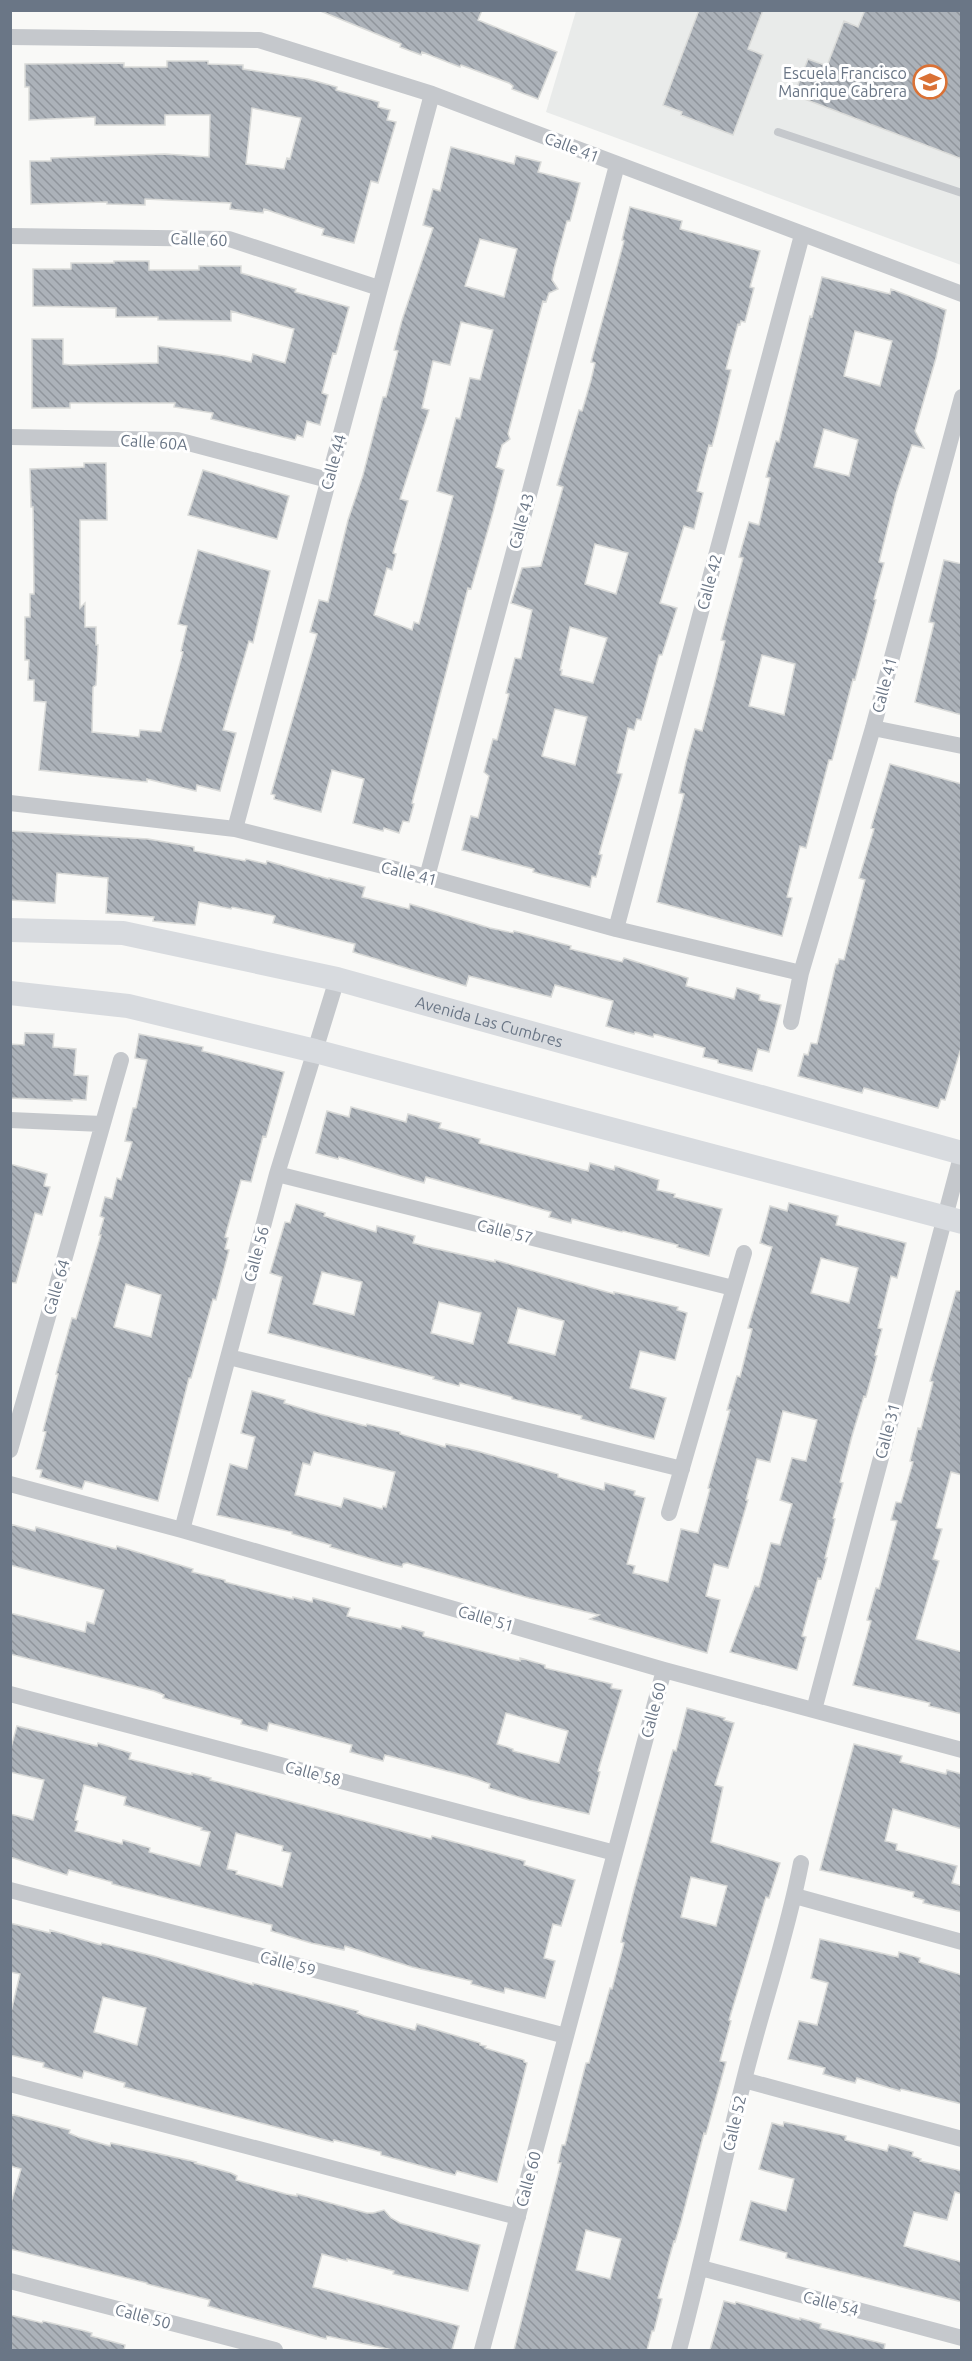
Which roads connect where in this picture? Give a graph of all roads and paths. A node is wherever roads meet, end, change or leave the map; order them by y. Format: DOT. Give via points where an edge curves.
graph roads {
  1 [pos="10,37"];
  2 [pos="432,94"];
  3 [pos="778,132"];
  4 [pos="617,165"];
  5 [pos="962,193"];
  6 [pos="802,235"];
  7 [pos="10,236"];
  8 [pos="379,288"];
  9 [pos="962,294"];
  10 [pos="962,397"];
  11 [pos="10,437"];
  12 [pos="328,480"];
  13 [pos="873,728"];
  14 [pos="962,746"];
  15 [pos="10,803"];
  16 [pos="235,829"];
  17 [pos="427,877"];
  18 [pos="616,929"];
  19 [pos="10,930"];
  20 [pos="801,973"];
  21 [pos="337,979"];
  22 [pos="10,993"];
  23 [pos="790,1022"];
  24 [pos="315,1051"];
  25 [pos="121,1060"];
  26 [pos="10,1120"];
  27 [pos="102,1124"];
  28 [pos="962,1153"];
  29 [pos="277,1174"];
  30 [pos="953,1219"];
  31 [pos="744,1253"];
  32 [pos="733,1288"];
  33 [pos="229,1357"];
  34 [pos="10,1450"];
  35 [pos="682,1469"];
  36 [pos="10,1484"];
  37 [pos="669,1513"];
  38 [pos="182,1530"];
  39 [pos="664,1670"];
  40 [pos="10,1694"];
  41 [pos="813,1710"];
  42 [pos="962,1750"];
  43 [pos="615,1853"];
  44 [pos="801,1863"];
  45 [pos="10,1890"];
  46 [pos="795,1896"];
  47 [pos="962,1942"];
  48 [pos="566,2036"];
  49 [pos="744,2080"];
  50 [pos="10,2084"];
  51 [pos="962,2139"];
  52 [pos="518,2217"];
  53 [pos="701,2268"];
  54 [pos="10,2282"];
  55 [pos="962,2338"];
  56 [pos="275,2350"];
  57 [pos="482,2350"];
  58 [pos="679,2350"];
  1 -- 2 [label="street, Calle 41" via="259,40"];
  2 -- 4 [label="street, Calle 41"];
  2 -- 8 [label="street, Calle 44"];
  3 -- 5 [label="lane"];
  4 -- 6 [label="street, Calle 41"];
  4 -- 17 [label="street, Calle 43"];
  6 -- 9 [label="street, Calle 41"];
  6 -- 18 [label="street, Calle 42"];
  7 -- 8 [label="street, Calle 60" via="230,239"];
  8 -- 12 [label="street, Calle 44"];
  10 -- 13 [label="street, Calle 41"];
  11 -- 12 [label="street, Calle 60A" via="177,440"];
  12 -- 16 [label="street, Calle 44"];
  13 -- 14 [label="street"];
  13 -- 20 [label="street, Calle 41"];
  15 -- 16 [label="street, Calle 41"];
  16 -- 17 [label="street, Calle 41"];
  17 -- 18 [label="street, Calle 41"];
  18 -- 20 [label="street, Calle 41"];
  19 -- 21 [label="street, Avenida Las Cumbres" via="123,933"];
  20 -- 23 [label="street, Calle 41"];
  21 -- 24 [label="street, Calle 56"];
  21 -- 28 [label="street, Avenida Las Cumbres"];
  22 -- 24 [label="street" via="128,1006"];
  24 -- 29 [label="street, Calle 56"];
  24 -- 30 [label="street"];
  25 -- 27 [label="street, Calle 64"];
  26 -- 27 [label="street"];
  27 -- 34 [label="street, Calle 64"];
  28 -- 30 [label="street, Calle 31"];
  29 -- 32 [label="street, Calle 57"];
  29 -- 33 [label="street, Calle 56"];
  30 -- 41 [label="street, Calle 31"];
  31 -- 32 [label="street"];
  32 -- 35 [label="street"];
  33 -- 35 [label="street"];
  33 -- 38 [label="street, Calle 56"];
  35 -- 37 [label="street"];
  36 -- 38 [label="street, Calle 51"];
  38 -- 39 [label="street, Calle 51"];
  39 -- 41 [label="street, Calle 51"];
  39 -- 43 [label="street, Calle 60"];
  40 -- 43 [label="street, Calle 58"];
  41 -- 42 [label="street, Calle 51"];
  43 -- 48 [label="street, Calle 60"];
  44 -- 46 [label="street, Calle 52"];
  45 -- 48 [label="street, Calle 59"];
  46 -- 47 [label="street"];
  46 -- 49 [label="street, Calle 52"];
  48 -- 52 [label="street, Calle 60"];
  49 -- 51 [label="street"];
  49 -- 53 [label="street, Calle 52"];
  50 -- 52 [label="street, Calle 60"];
  52 -- 57 [label="street"];
  53 -- 55 [label="street, Calle 54"];
  53 -- 58 [label="street, Calle 52"];
  54 -- 56 [label="street, Calle 50"];
}
